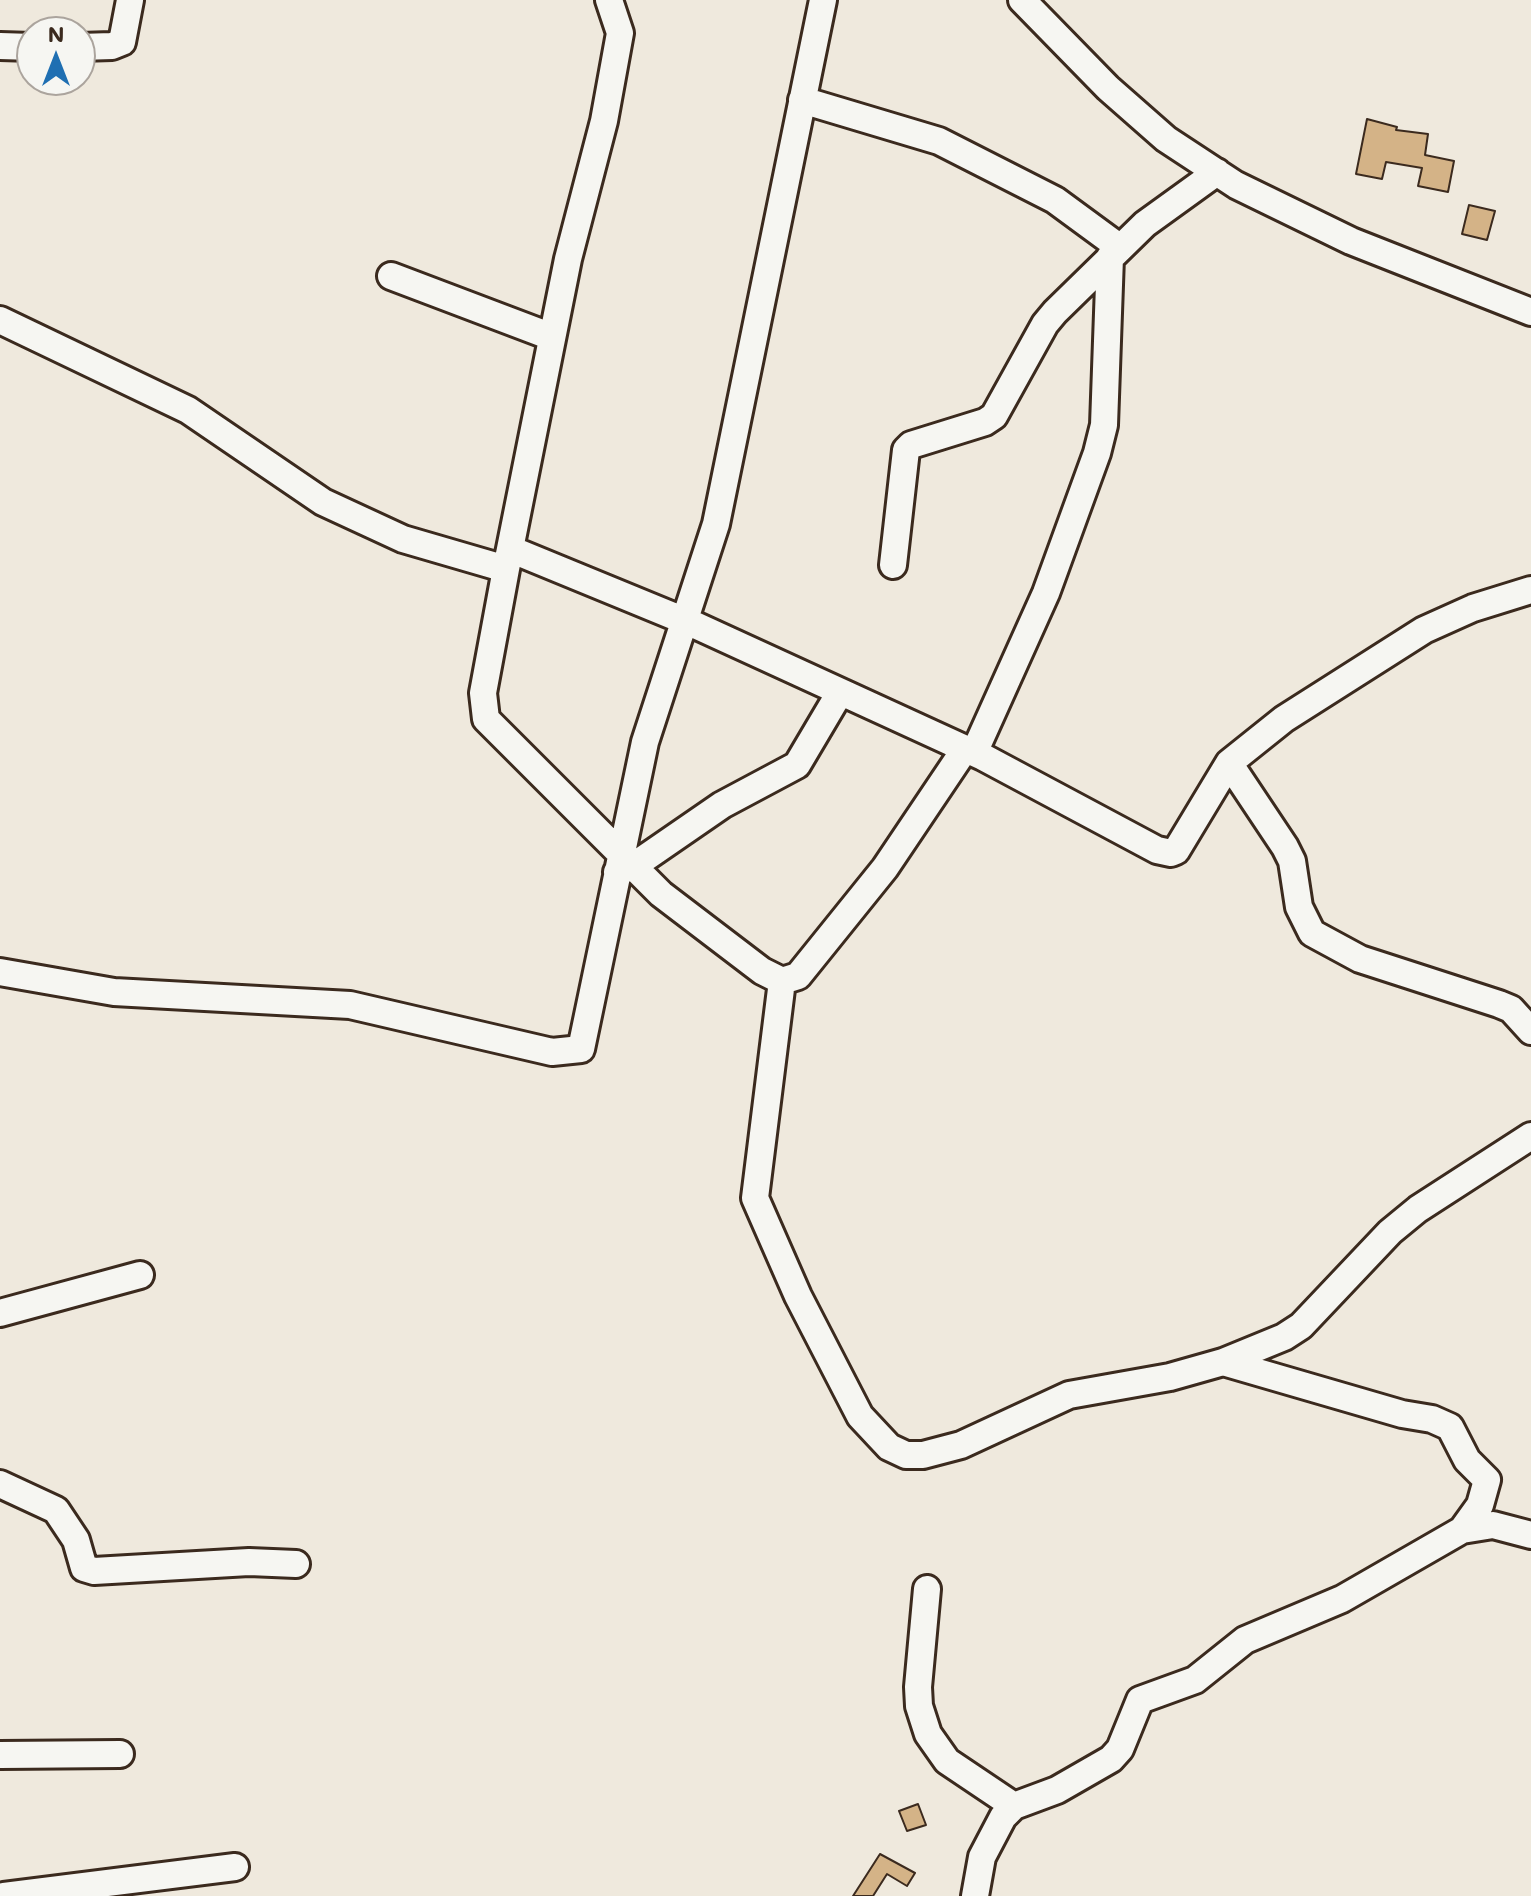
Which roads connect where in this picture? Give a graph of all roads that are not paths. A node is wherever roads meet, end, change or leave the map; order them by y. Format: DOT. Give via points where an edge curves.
graph roads {
  1 [pos="130,0"];
  2 [pos="609,0"];
  3 [pos="823,0"];
  4 [pos="1022,0"];
  5 [pos="96,46"];
  6 [pos="802,100"];
  7 [pos="1217,172"];
  8 [pos="1115,252"];
  9 [pos="391,276"];
  10 [pos="1531,312"];
  11 [pos="0,320"];
  12 [pos="552,337"];
  13 [pos="508,559"];
  14 [pos="893,565"];
  15 [pos="1531,590"];
  16 [pos="687,622"];
  17 [pos="839,694"];
  18 [pos="969,751"];
  19 [pos="1229,763"];
  20 [pos="623,865"];
  21 [pos="0,972"];
  22 [pos="782,981"];
  23 [pos="1531,1031"];
  24 [pos="1531,1136"];
  25 [pos="140,1275"];
  26 [pos="0,1313"];
  27 [pos="1223,1362"];
  28 [pos="0,1484"];
  29 [pos="1462,1530"];
  30 [pos="1531,1535"];
  31 [pos="296,1564"];
  32 [pos="927,1589"];
  33 [pos="120,1754"];
  34 [pos="0,1755"];
  35 [pos="1014,1806"];
  36 [pos="235,1867"];
  37 [pos="4,1896"];
  38 [pos="975,1896"];
  1 -- 5 [label="street" via="122,42"];
  2 -- 12 [label="street" via="620,33"];
  3 -- 6 [label="street"];
  4 -- 7 [label="street" via="1108,88 1166,139"];
  6 -- 8 [label="street" via="939,141 1055,200"];
  6 -- 16 [label="street" via="716,524"];
  7 -- 8 [label="street"];
  7 -- 10 [label="street" via="1351,241"];
  8 -- 14 [label="street" via="1045,324 994,416 906,450"];
  8 -- 18 [label="street" via="1104,425 1097,453 1046,593"];
  9 -- 12 [label="street"];
  11 -- 13 [label="street" via="188,410 323,502 403,539"];
  12 -- 13 [label="street"];
  13 -- 16 [label="street"];
  13 -- 20 [label="street" via="483,693 486,719"];
  15 -- 19 [label="street" via="1424,630 1284,719"];
  16 -- 17 [label="street"];
  16 -- 20 [label="street" via="645,742"];
  17 -- 18 [label="street"];
  17 -- 20 [label="street" via="797,765"];
  18 -- 19 [label="street" via="1171,853"];
  18 -- 22 [label="street" via="798,976"];
  19 -- 23 [label="street" via="1292,861 1299,907 1312,933 1360,959 1511,1009"];
  20 -- 21 [label="street" via="582,1043 574,1052 462,1034 350,1005 114,992"];
  20 -- 22 [label="street"];
  22 -- 27 [label="street" via="755,1198 840,1382 860,1416 889,1447 923,1455 961,1445 1069,1395"];
  24 -- 27 [label="street" via="1390,1232 1301,1326"];
  25 -- 26 [label="street"];
  27 -- 29 [label="street" via="1450,1427 1467,1460 1487,1480 1480,1505"];
  28 -- 31 [label="street" via="56,1510 76,1540 84,1568"];
  29 -- 30 [label="street" via="1493,1525"];
  29 -- 35 [label="street" via="1342,1599 1245,1640 1195,1680 1140,1700 1111,1759 1057,1790"];
  32 -- 35 [label="street" via="918,1687 928,1734 947,1761"];
  33 -- 34 [label="street"];
  35 -- 38 [label="street" via="982,1857"];
  36 -- 37 [label="street"];
}
